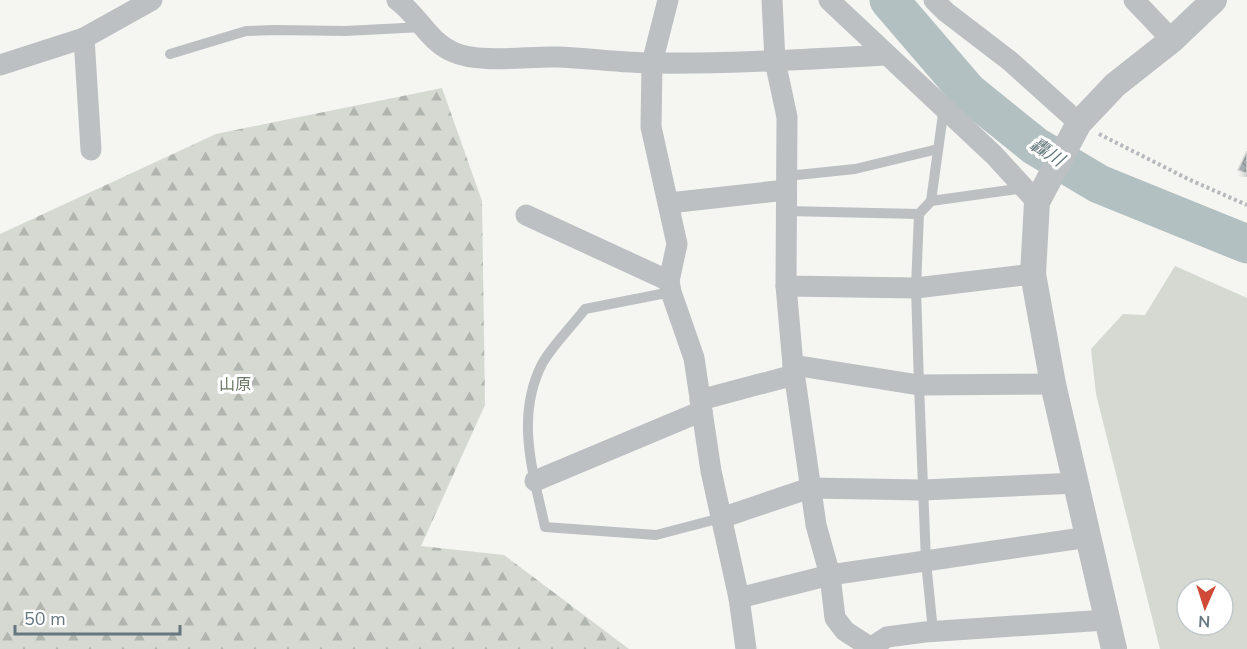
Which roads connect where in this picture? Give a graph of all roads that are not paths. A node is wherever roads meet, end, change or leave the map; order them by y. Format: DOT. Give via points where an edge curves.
graph roads {
  1 [pos="152,0"];
  2 [pos="668,0"];
  3 [pos="772,0"];
  4 [pos="830,0"];
  5 [pos="934,0"];
  6 [pos="1134,0"];
  7 [pos="1214,0"];
  8 [pos="408,3"];
  9 [pos="423,27"];
  10 [pos="84,38"];
  11 [pos="1172,40"];
  12 [pos="170,54"];
  13 [pos="886,55"];
  14 [pos="775,61"];
  15 [pos="652,63"];
  16 [pos="0,65"];
  17 [pos="944,107"];
  18 [pos="1079,123"];
  19 [pos="938,149"];
  20 [pos="91,150"];
  21 [pos="787,183"];
  22 [pos="1031,195"];
  23 [pos="931,201"];
  24 [pos="669,203"];
  25 [pos="786,211"];
  26 [pos="919,214"];
  27 [pos="526,215"];
  28 [pos="1033,274"];
  29 [pos="670,286"];
  30 [pos="786,286"];
  31 [pos="916,288"];
  32 [pos="794,370"];
  33 [pos="1053,384"];
  34 [pos="919,385"];
  35 [pos="701,405"];
  36 [pos="535,481"];
  37 [pos="1077,483"];
  38 [pos="810,488"];
  39 [pos="923,490"];
  40 [pos="721,518"];
  41 [pos="1089,537"];
  42 [pos="926,562"];
  43 [pos="830,575"];
  44 [pos="738,598"];
  45 [pos="1106,620"];
  46 [pos="933,631"];
  47 [pos="871,648"];
  48 [pos="746,649"];
  49 [pos="1114,649"];
  1 -- 10 [label="street"];
  2 -- 15 [label="street"];
  3 -- 14 [label="street"];
  4 -- 13 [label="street"];
  5 -- 18 [label="street"];
  6 -- 11 [label="street"];
  7 -- 11 [label="street"];
  8 -- 9 [label="street"];
  9 -- 12 [label="lane" via="246,31"];
  9 -- 15 [label="street" via="434,41 468,58 557,57"];
  10 -- 16 [label="street"];
  10 -- 20 [label="street"];
  11 -- 18 [label="street" via="1115,85"];
  13 -- 14 [label="street"];
  13 -- 17 [label="street"];
  14 -- 15 [label="street"];
  14 -- 21 [label="street" via="787,117"];
  15 -- 24 [label="street" via="651,127"];
  17 -- 19 [label="lane"];
  17 -- 22 [label="street"];
  18 -- 22 [label="street"];
  19 -- 21 [label="lane"];
  19 -- 23 [label="lane"];
  21 -- 24 [label="street"];
  21 -- 25 [label="street"];
  22 -- 23 [label="lane"];
  22 -- 28 [label="street"];
  23 -- 26 [label="lane"];
  24 -- 29 [label="street" via="677,244"];
  25 -- 26 [label="lane"];
  25 -- 30 [label="street"];
  26 -- 31 [label="lane"];
  27 -- 29 [label="street"];
  28 -- 31 [label="street"];
  28 -- 33 [label="street"];
  29 -- 35 [label="street" via="694,358"];
  29 -- 36 [label="lane" via="585,309 543,362 529,395 527,443"];
  30 -- 31 [label="street"];
  30 -- 32 [label="street"];
  31 -- 34 [label="lane"];
  32 -- 34 [label="street"];
  32 -- 35 [label="street"];
  32 -- 38 [label="street"];
  33 -- 34 [label="street"];
  33 -- 37 [label="street"];
  34 -- 39 [label="lane"];
  35 -- 36 [label="street"];
  35 -- 40 [label="street"];
  36 -- 40 [label="lane" via="545,527 656,535"];
  37 -- 39 [label="street"];
  37 -- 41 [label="street"];
  38 -- 39 [label="street"];
  38 -- 40 [label="street"];
  38 -- 43 [label="street"];
  39 -- 42 [label="lane"];
  40 -- 44 [label="street"];
  41 -- 42 [label="street"];
  41 -- 45 [label="street"];
  42 -- 43 [label="street"];
  42 -- 46 [label="lane"];
  43 -- 44 [label="street"];
  43 -- 47 [label="street" via="835,618 845,631"];
  44 -- 48 [label="street"];
  45 -- 46 [label="street"];
  45 -- 49 [label="street"];
  46 -- 47 [label="street" via="887,637"];
}
